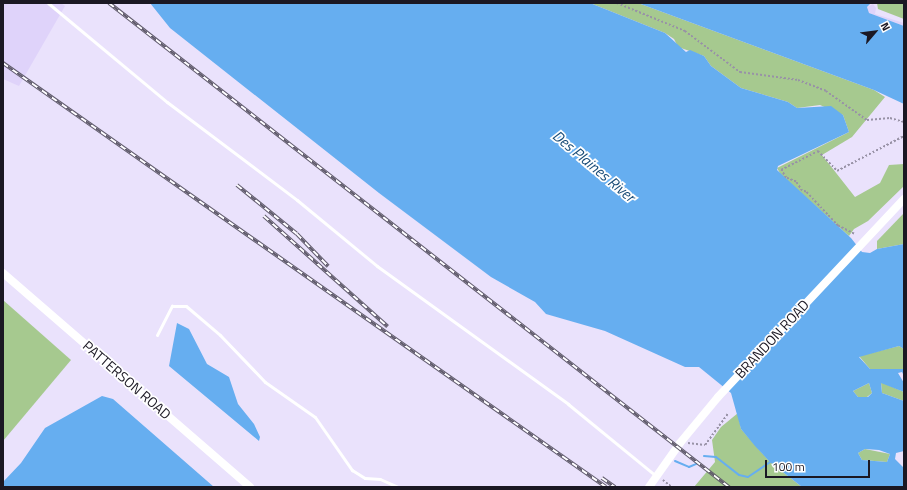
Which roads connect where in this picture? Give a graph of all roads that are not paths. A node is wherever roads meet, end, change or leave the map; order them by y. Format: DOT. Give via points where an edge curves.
graph roads {
  1 [pos="48,3"];
  2 [pos="904,200"];
  3 [pos="3,273"];
  4 [pos="156,335"];
  5 [pos="656,476"];
  6 [pos="250,487"];
  7 [pos="398,487"];
  8 [pos="649,487"];
  1 -- 5 [label="lane" via="167,102 297,200 378,266 568,404"];
  2 -- 5 [label="street, BRANDON ROAD" via="718,397"];
  3 -- 6 [label="street, PATTERSON ROAD"];
  4 -- 7 [label="lane" via="172,306 186,306 220,335 265,382 315,417 352,470 364,478 386,481"];
  5 -- 8 [label="street, BRANDON ROAD"];
}
